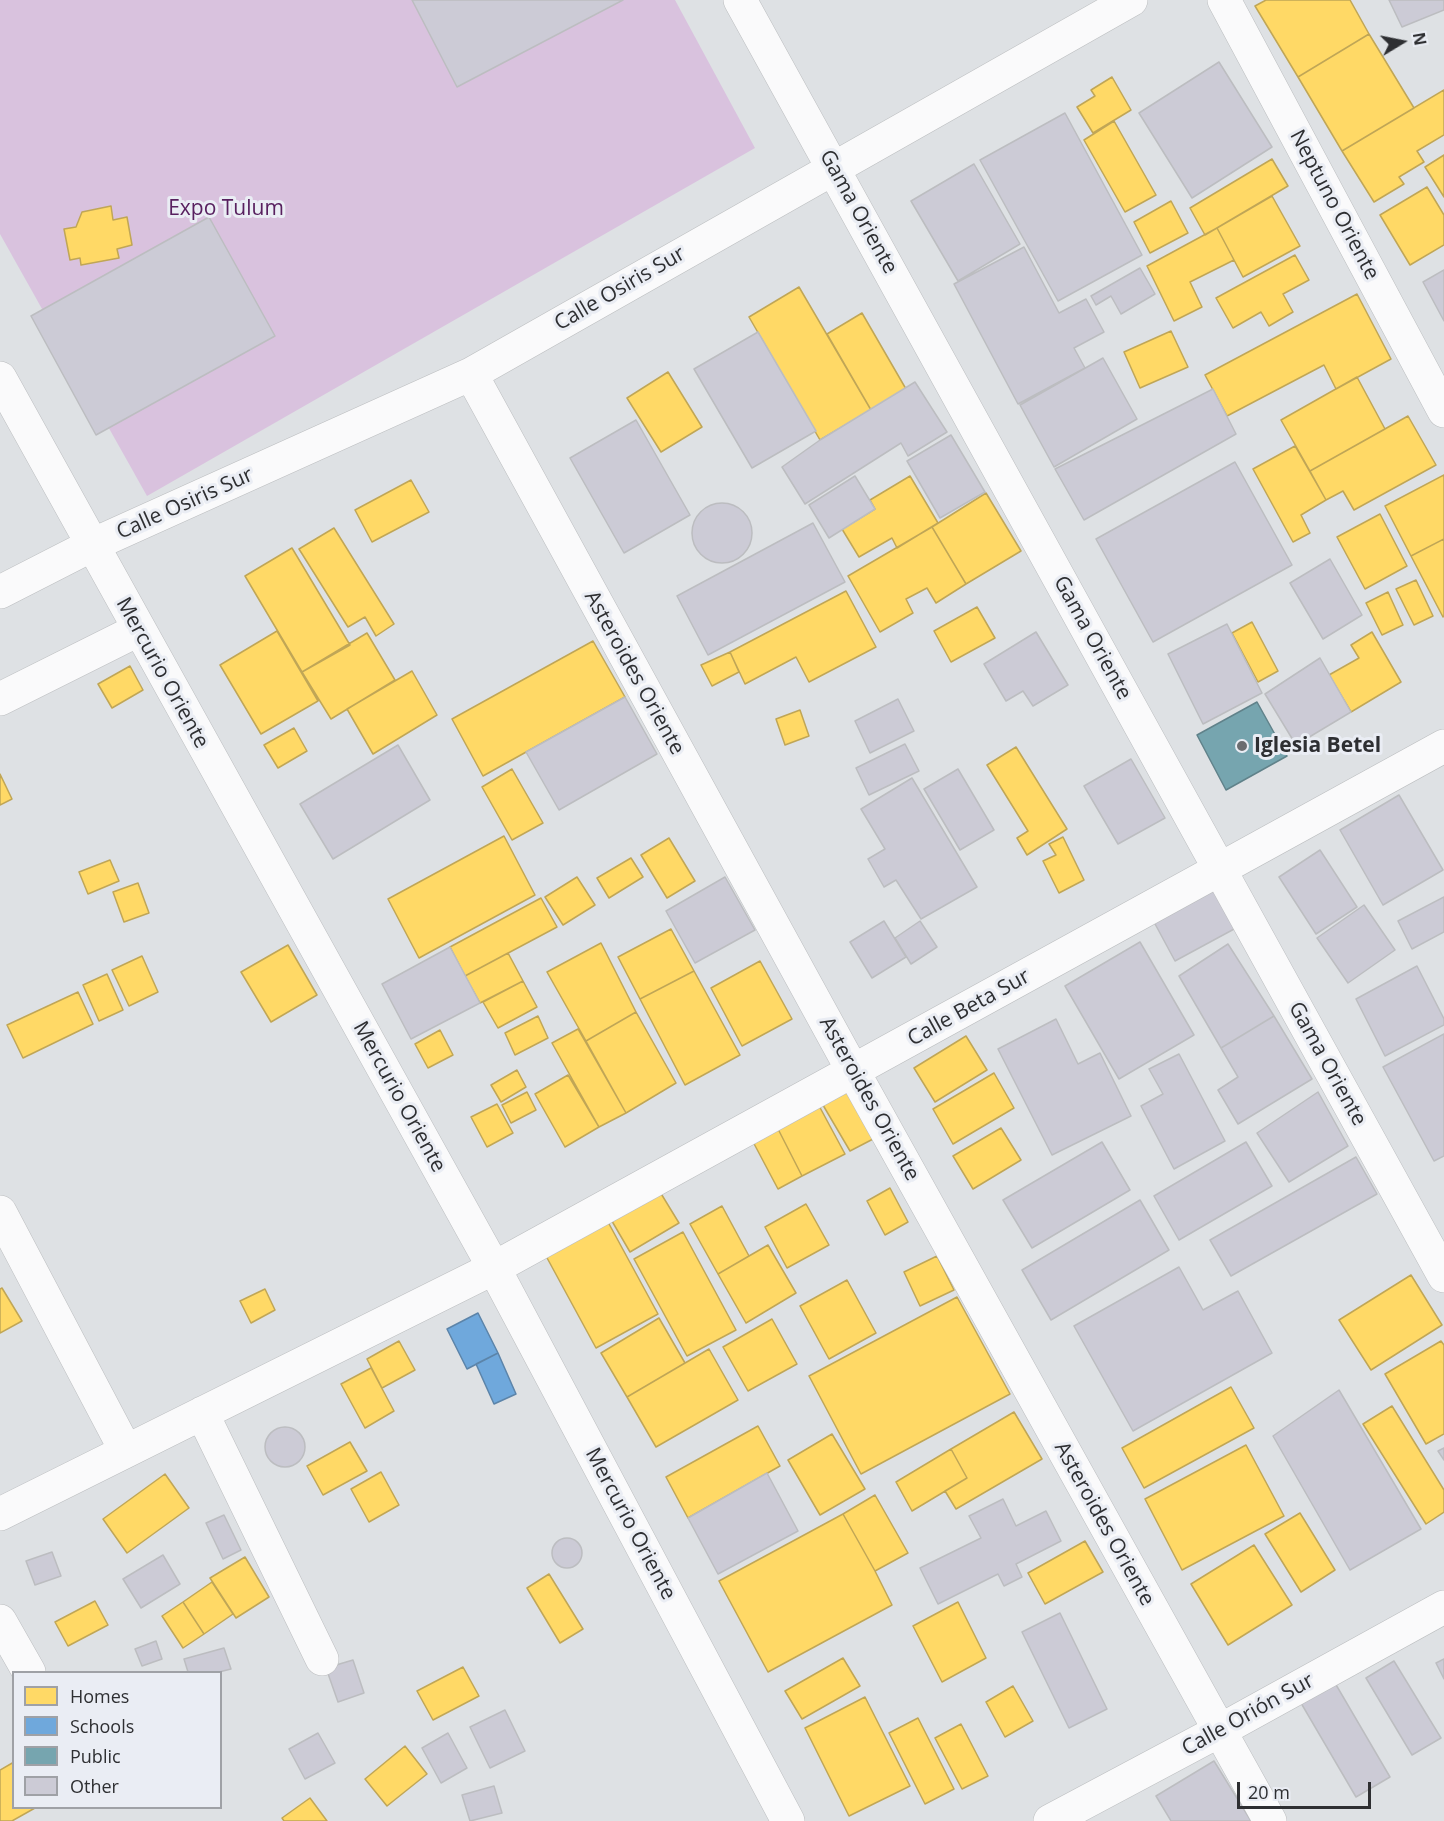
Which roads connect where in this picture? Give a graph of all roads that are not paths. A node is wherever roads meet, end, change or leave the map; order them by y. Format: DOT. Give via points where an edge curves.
graph roads {
  1 [pos="740,0"];
  2 [pos="1131,0"];
  3 [pos="1224,0"];
  4 [pos="833,168"];
  5 [pos="471,374"];
  6 [pos="0,378"];
  7 [pos="1444,411"];
  8 [pos="93,545"];
  9 [pos="0,592"];
  10 [pos="138,630"];
  11 [pos="0,699"];
  12 [pos="1444,746"];
  13 [pos="1220,870"];
  14 [pos="854,1071"];
  15 [pos="0,1212"];
  16 [pos="494,1268"];
  17 [pos="1444,1276"];
  18 [pos="202,1413"];
  19 [pos="126,1451"];
  20 [pos="0,1514"];
  21 [pos="1444,1607"];
  22 [pos="0,1621"];
  23 [pos="322,1659"];
  24 [pos="28,1671"];
  25 [pos="1219,1731"];
  26 [pos="788,1821"];
  27 [pos="1050,1821"];
  28 [pos="1270,1821"];
  1 -- 4 [label="street, Gama Oriente"];
  2 -- 4 [label="street, Calle Osiris Sur"];
  3 -- 7 [label="street, Neptuno Oriente"];
  4 -- 5 [label="street, Calle Osiris Sur"];
  4 -- 13 [label="street, Gama Oriente"];
  5 -- 8 [label="street, Calle Osiris Sur"];
  5 -- 14 [label="street, Asteroides Oriente"];
  6 -- 8 [label="street, Mercurio Oriente"];
  8 -- 9 [label="street, Calle Osiris Sur"];
  8 -- 10 [label="street, Mercurio Oriente"];
  10 -- 11 [label="street"];
  10 -- 16 [label="street, Mercurio Oriente"];
  12 -- 13 [label="street, Calle Beta Sur"];
  13 -- 14 [label="street, Calle Beta Sur"];
  13 -- 17 [label="street, Gama Oriente"];
  14 -- 16 [label="street, Calle Beta Sur"];
  14 -- 25 [label="street, Asteroides Oriente"];
  15 -- 19 [label="street"];
  16 -- 18 [label="street, Calle Beta Sur"];
  16 -- 26 [label="street, Mercurio Oriente"];
  18 -- 19 [label="street, Calle Beta Sur"];
  18 -- 23 [label="street"];
  19 -- 20 [label="street, Calle Beta Sur"];
  21 -- 25 [label="street, Calle Orión Sur"];
  22 -- 24 [label="street"];
  25 -- 27 [label="street, Calle Orión Sur"];
  25 -- 28 [label="street, Asteroides Oriente"];
}
